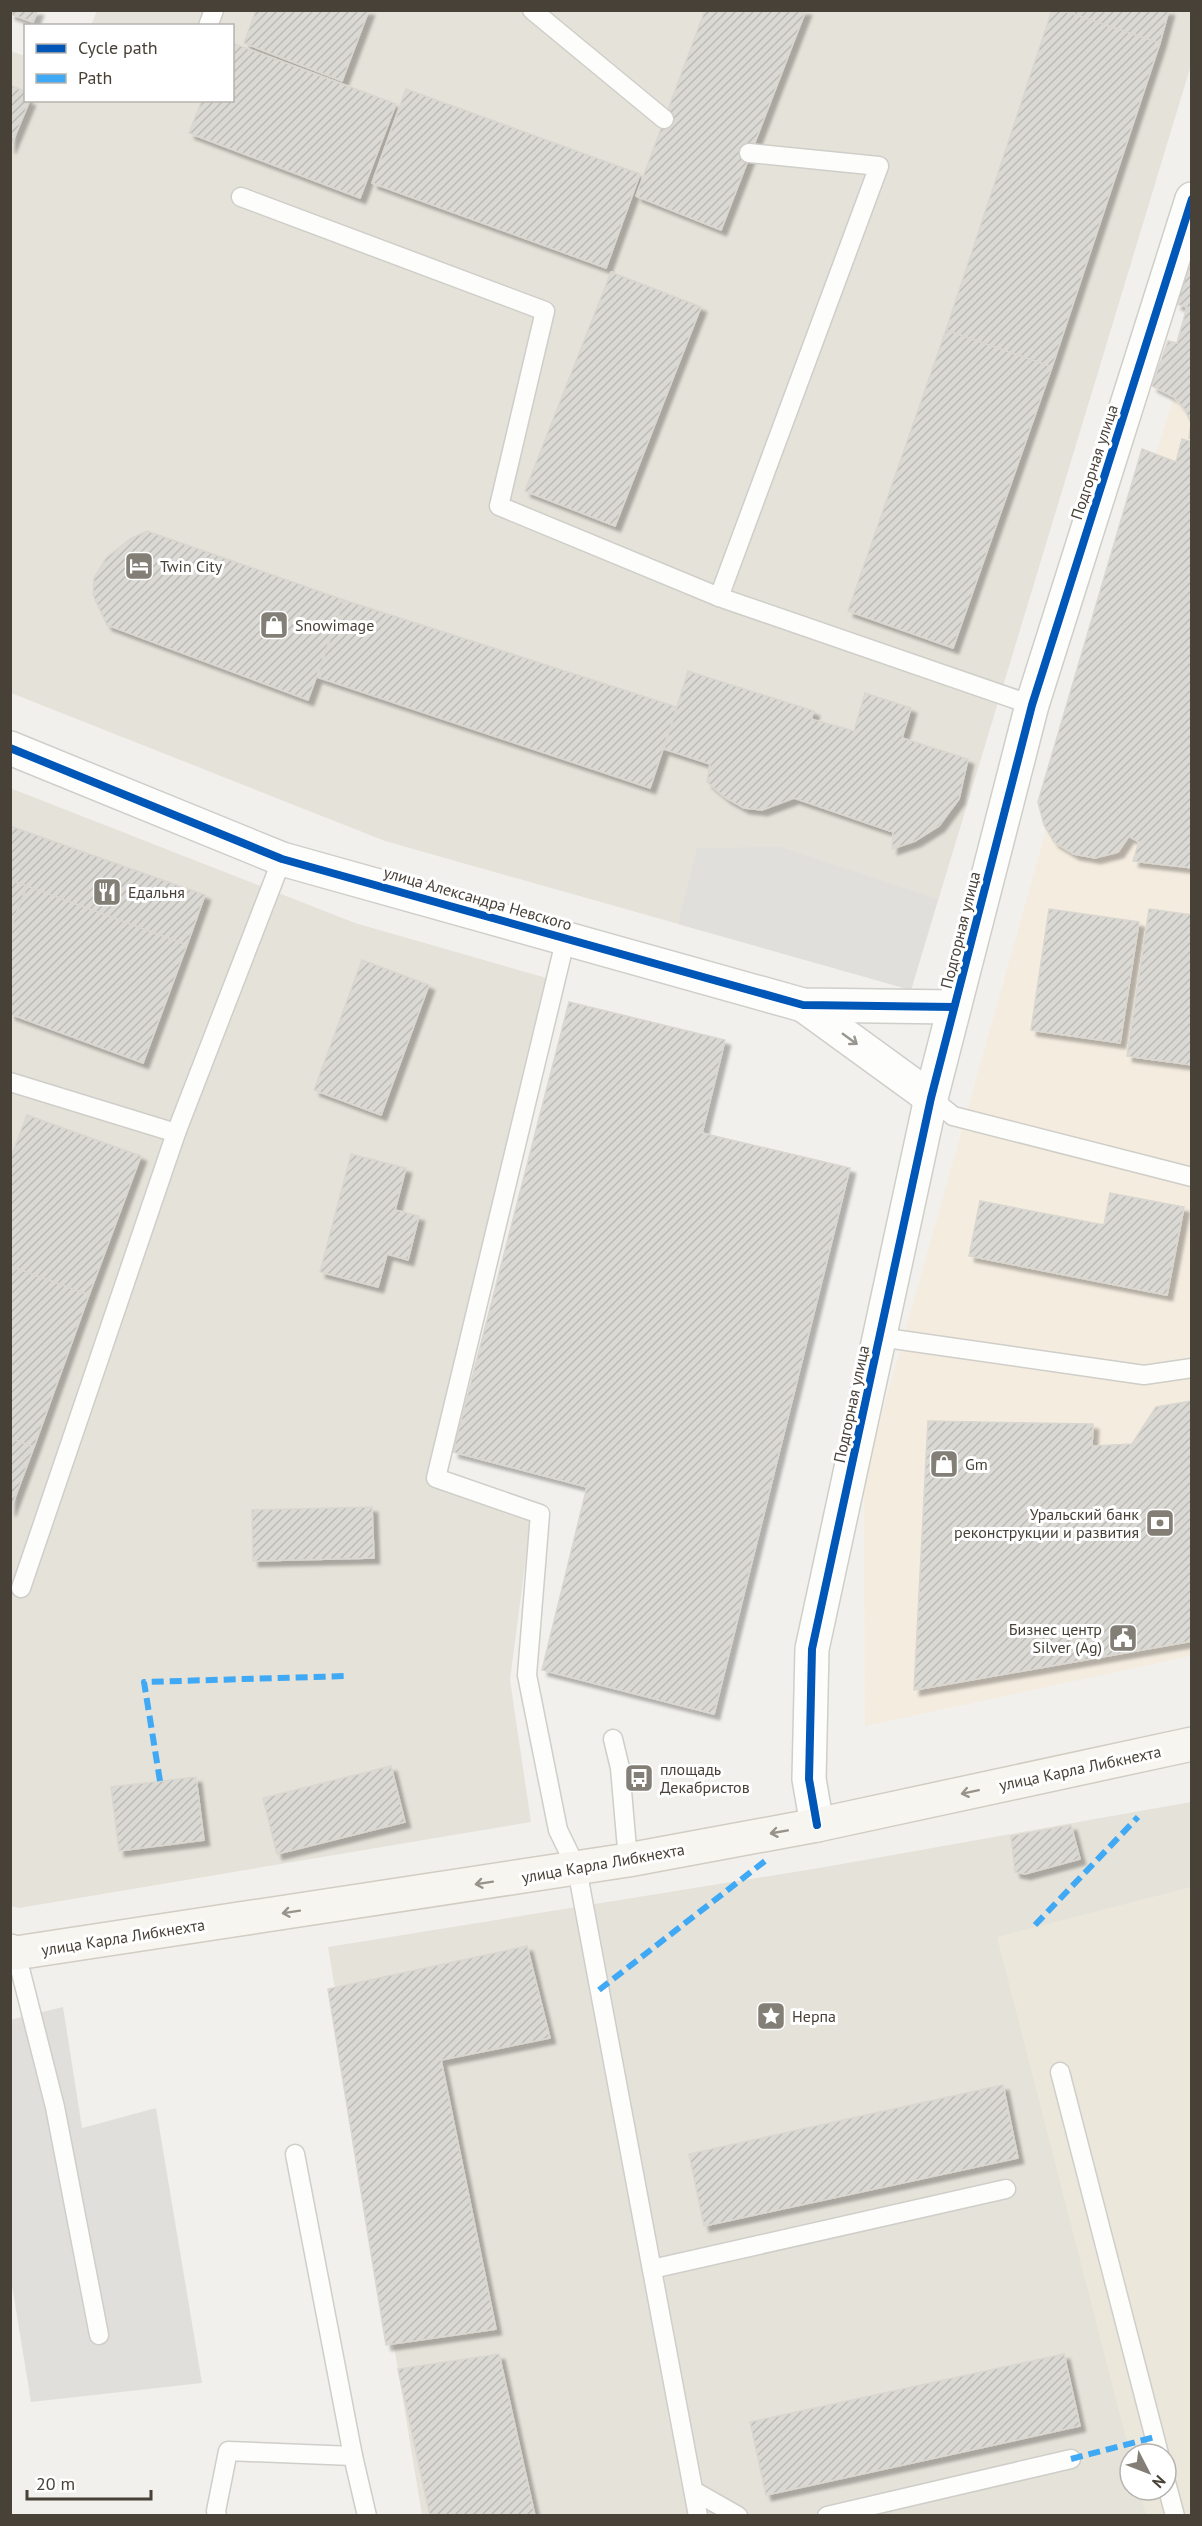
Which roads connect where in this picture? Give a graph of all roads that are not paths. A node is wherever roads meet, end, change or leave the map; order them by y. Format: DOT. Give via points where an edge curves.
graph roads {
  1 [pos="532,10"];
  2 [pos="664,119"];
  3 [pos="749,153"];
  4 [pos="241,197"];
  5 [pos="1191,198"];
  6 [pos="719,597"];
  7 [pos="1032,705"];
  8 [pos="10,748"];
  9 [pos="282,859"];
  10 [pos="566,937"];
  11 [pos="803,1005"];
  12 [pos="954,1007"];
  13 [pos="10,1082"];
  14 [pos="931,1098"];
  15 [pos="176,1133"];
  16 [pos="1191,1177"];
  17 [pos="879,1337"];
  18 [pos="1191,1368"];
  19 [pos="21,1588"];
  20 [pos="613,1739"];
  21 [pos="1191,1744"];
  22 [pos="817,1825"];
  23 [pos="628,1860"];
  24 [pos="577,1869"];
  25 [pos="13,1952"];
  26 [pos="1060,2072"];
  27 [pos="295,2154"];
  28 [pos="1006,2189"];
  29 [pos="652,2269"];
  30 [pos="99,2336"];
  31 [pos="1156,2442"];
  32 [pos="352,2456"];
  33 [pos="1071,2459"];
  34 [pos="694,2491"];
  35 [pos="217,2516"];
  36 [pos="367,2516"];
  37 [pos="698,2516"];
  38 [pos="738,2516"];
  39 [pos="827,2516"];
  1 -- 2 [label="lane"];
  3 -- 6 [label="lane" via="879,166"];
  4 -- 6 [label="lane" via="545,311 499,506"];
  5 -- 7 [label="street, Подгорная улица"];
  6 -- 7 [label="lane"];
  7 -- 12 [label="street, Подгорная улица"];
  8 -- 9 [label="street, улица Александра Невского"];
  9 -- 10 [label="street, улица Александра Невского"];
  9 -- 15 [label="lane"];
  10 -- 11 [label="street, улица Александра Невского"];
  10 -- 24 [label="lane" via="436,1478 540,1514 527,1675 558,1830"];
  11 -- 12 [label="street, улица Александра Невского"];
  11 -- 14 [label="street, one-way"];
  12 -- 14 [label="street, Подгорная улица"];
  13 -- 15 [label="lane"];
  14 -- 16 [label="lane" via="953,1116"];
  14 -- 17 [label="street, Подгорная улица"];
  15 -- 19 [label="lane"];
  17 -- 18 [label="lane" via="1144,1375"];
  17 -- 22 [label="street, Подгорная улица" via="812,1649 809,1779"];
  20 -- 23 [label="lane" via="620,1768"];
  21 -- 22 [label="main road, улица Карла Либкнехта, one-way"];
  22 -- 23 [label="main road, улица Карла Либкнехта, one-way"];
  23 -- 24 [label="main road, улица Карла Либкнехта"];
  24 -- 25 [label="main road, улица Карла Либкнехта, one-way"];
  24 -- 29 [label="lane"];
  25 -- 30 [label="lane" via="55,2107"];
  26 -- 31 [label="lane"];
  27 -- 32 [label="lane"];
  28 -- 29 [label="lane"];
  29 -- 34 [label="lane"];
  32 -- 35 [label="lane" via="228,2451"];
  32 -- 36 [label="lane"];
  33 -- 39 [label="lane"];
  34 -- 37 [label="lane"];
  34 -- 38 [label="lane"];
}
